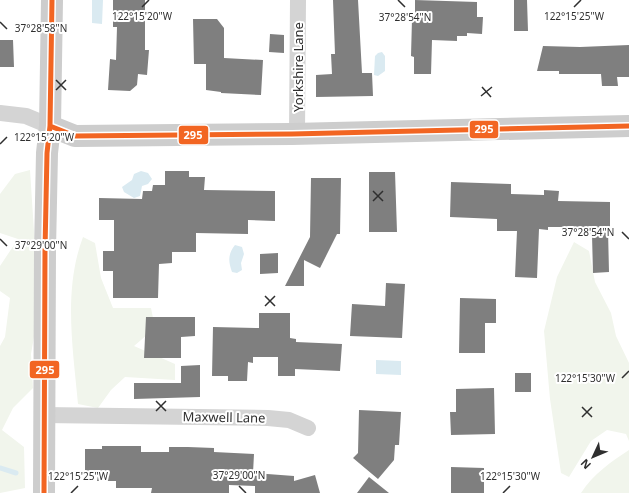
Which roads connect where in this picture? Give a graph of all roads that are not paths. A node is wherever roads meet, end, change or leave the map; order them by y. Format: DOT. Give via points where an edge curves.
graph roads {
  1 [pos="52,0"];
  2 [pos="298,0"];
  3 [pos="0,113"];
  4 [pos="50,126"];
  5 [pos="629,126"];
  6 [pos="297,134"];
  7 [pos="43,415"];
  8 [pos="308,428"];
  9 [pos="44,493"];
  1 -- 4 [label="main road"];
  2 -- 6 [label="street, Yorkshire Lane"];
  3 -- 4 [label="street" via="26,116"];
  4 -- 6 [label="main road" via="75,136"];
  4 -- 7 [label="main road" via="47,160"];
  5 -- 6 [label="main road"];
  7 -- 8 [label="street, Maxwell Lane" via="268,418 289,420"];
  7 -- 9 [label="main road"];
}
